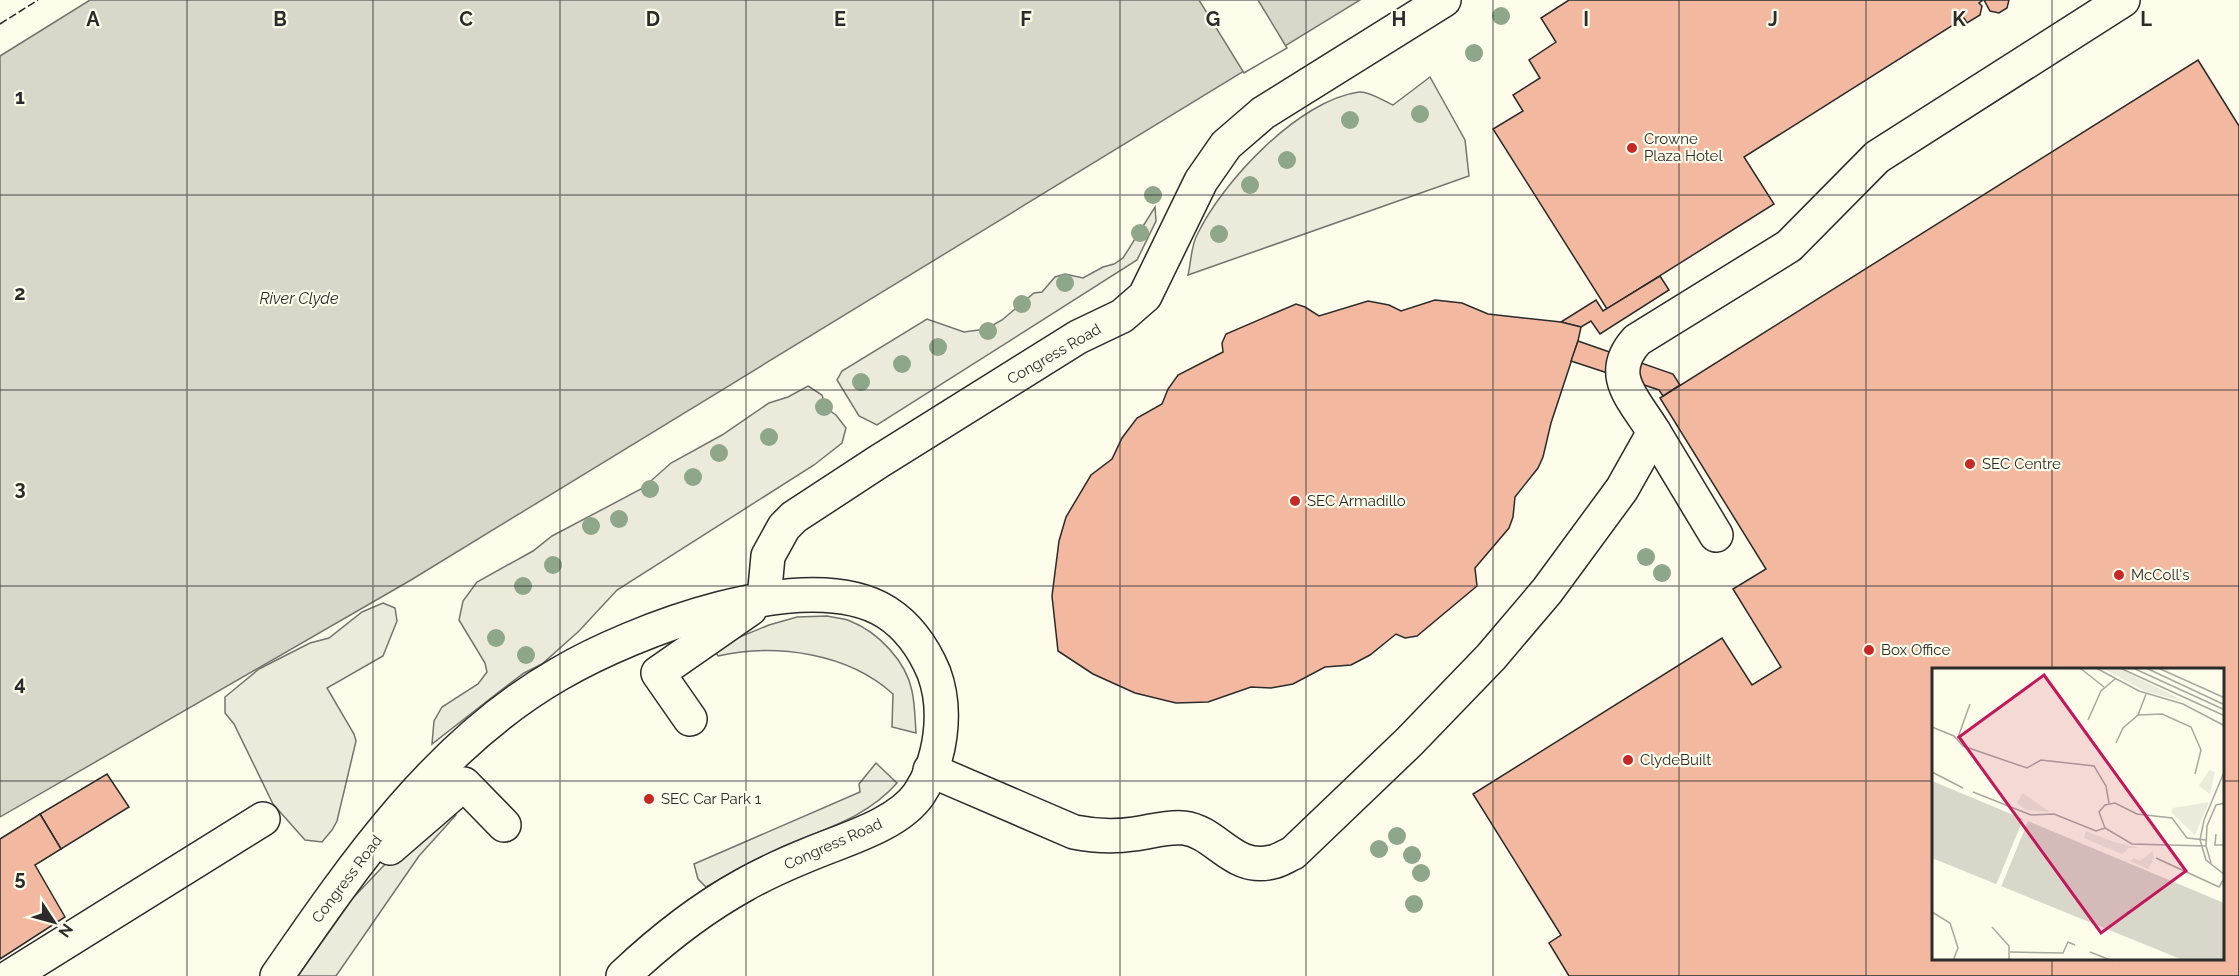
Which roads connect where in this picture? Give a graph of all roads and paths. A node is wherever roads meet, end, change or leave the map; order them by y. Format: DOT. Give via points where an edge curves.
graph roads {
  1 [pos="1444,0"];
  2 [pos="2123,0"];
  3 [pos="1654,432"];
  4 [pos="1716,535"];
  5 [pos="764,599"];
  6 [pos="690,719"];
  7 [pos="930,770"];
  8 [pos="263,819"];
  9 [pos="504,825"];
  10 [pos="332,899"];
  11 [pos="11,976"];
  12 [pos="277,976"];
  13 [pos="623,976"];
  1 -- 5 [label="street, Congress Road" via="1263,113 1226,146 1200,181 1145,296 1122,316 1078,337 794,517 768,556"];
  2 -- 3 [label="street" via="1876,157 1789,246 1637,340 1624,358 1621,373"];
  3 -- 4 [label="street"];
  3 -- 7 [label="street" via="1622,489 1547,591 1491,657 1293,853 1272,862 1252,863 1234,857 1204,834 1184,828 1098,836 1074,832"];
  5 -- 6 [label="street" via="658,673"];
  5 -- 7 [label="street, Congress Road" via="806,596 863,602 902,625 931,665 939,686 941,726"];
  5 -- 10 [label="street, Congress Road" via="707,613 615,644 557,675 502,713 430,777"];
  7 -- 13 [label="street, Congress Road" via="918,795 902,811 873,828 745,884 692,917"];
  8 -- 11 [label="street"];
  9 -- 10 [label="street" via="464,784"];
  10 -- 12 [label="street, Congress Road"];
}
